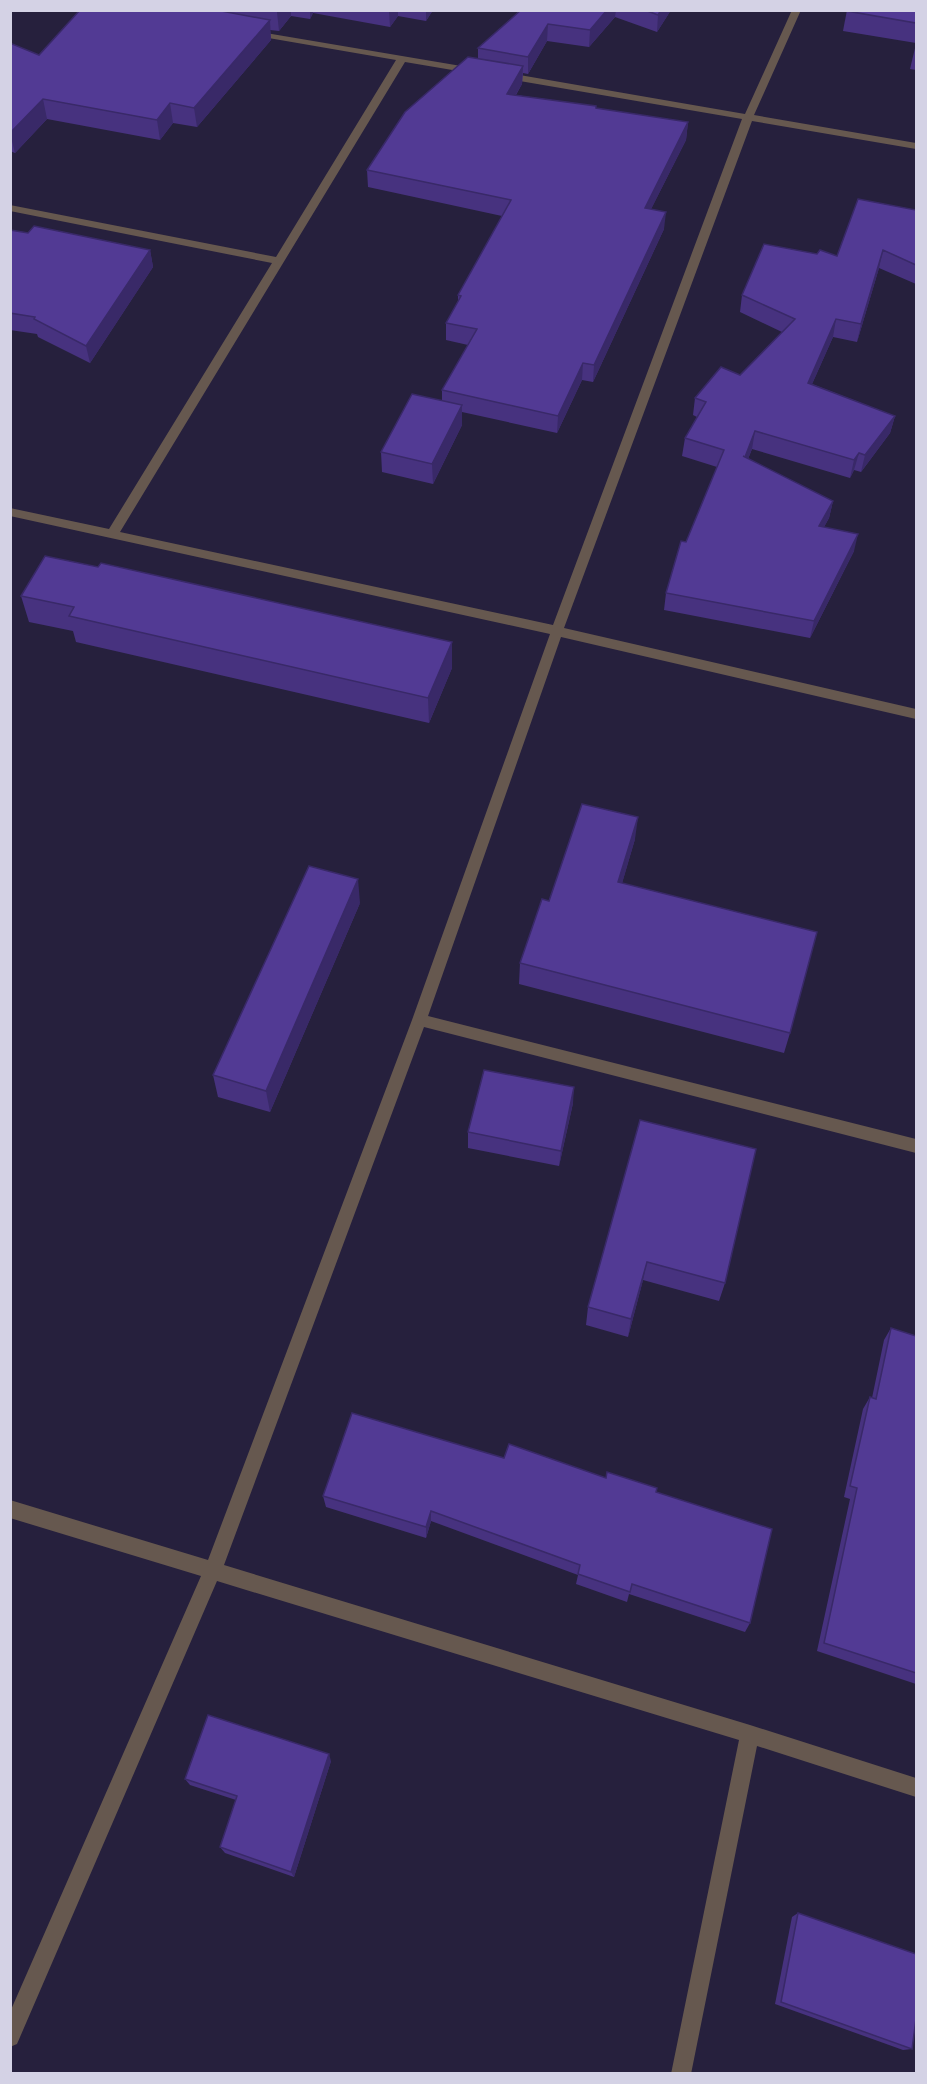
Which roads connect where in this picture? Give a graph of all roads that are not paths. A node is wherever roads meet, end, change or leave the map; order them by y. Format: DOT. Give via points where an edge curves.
graph roads {
  1 [pos="797,10"];
  2 [pos="240,30"];
  3 [pos="402,58"];
  4 [pos="483,72"];
  5 [pos="494,74"];
  6 [pos="748,117"];
  7 [pos="916,146"];
  8 [pos="10,208"];
  9 [pos="279,261"];
  10 [pos="10,512"];
  11 [pos="112,535"];
  12 [pos="557,631"];
  13 [pos="916,714"];
  14 [pos="419,1020"];
  15 [pos="916,1146"];
  16 [pos="10,1509"];
  17 [pos="213,1570"];
  18 [pos="750,1734"];
  19 [pos="916,1788"];
  20 [pos="10,2037"];
  21 [pos="681,2073"];
  1 -- 6 [label="street"];
  2 -- 3 [label="street"];
  3 -- 4 [label="street"];
  3 -- 9 [label="street"];
  5 -- 6 [label="street"];
  6 -- 7 [label="street"];
  6 -- 12 [label="street"];
  8 -- 9 [label="street"];
  9 -- 11 [label="street"];
  10 -- 11 [label="street"];
  11 -- 12 [label="street"];
  12 -- 13 [label="street"];
  12 -- 14 [label="street"];
  14 -- 15 [label="street"];
  14 -- 17 [label="street"];
  16 -- 17 [label="street"];
  17 -- 18 [label="street"];
  17 -- 20 [label="street"];
  18 -- 19 [label="street"];
  18 -- 21 [label="street"];
}
